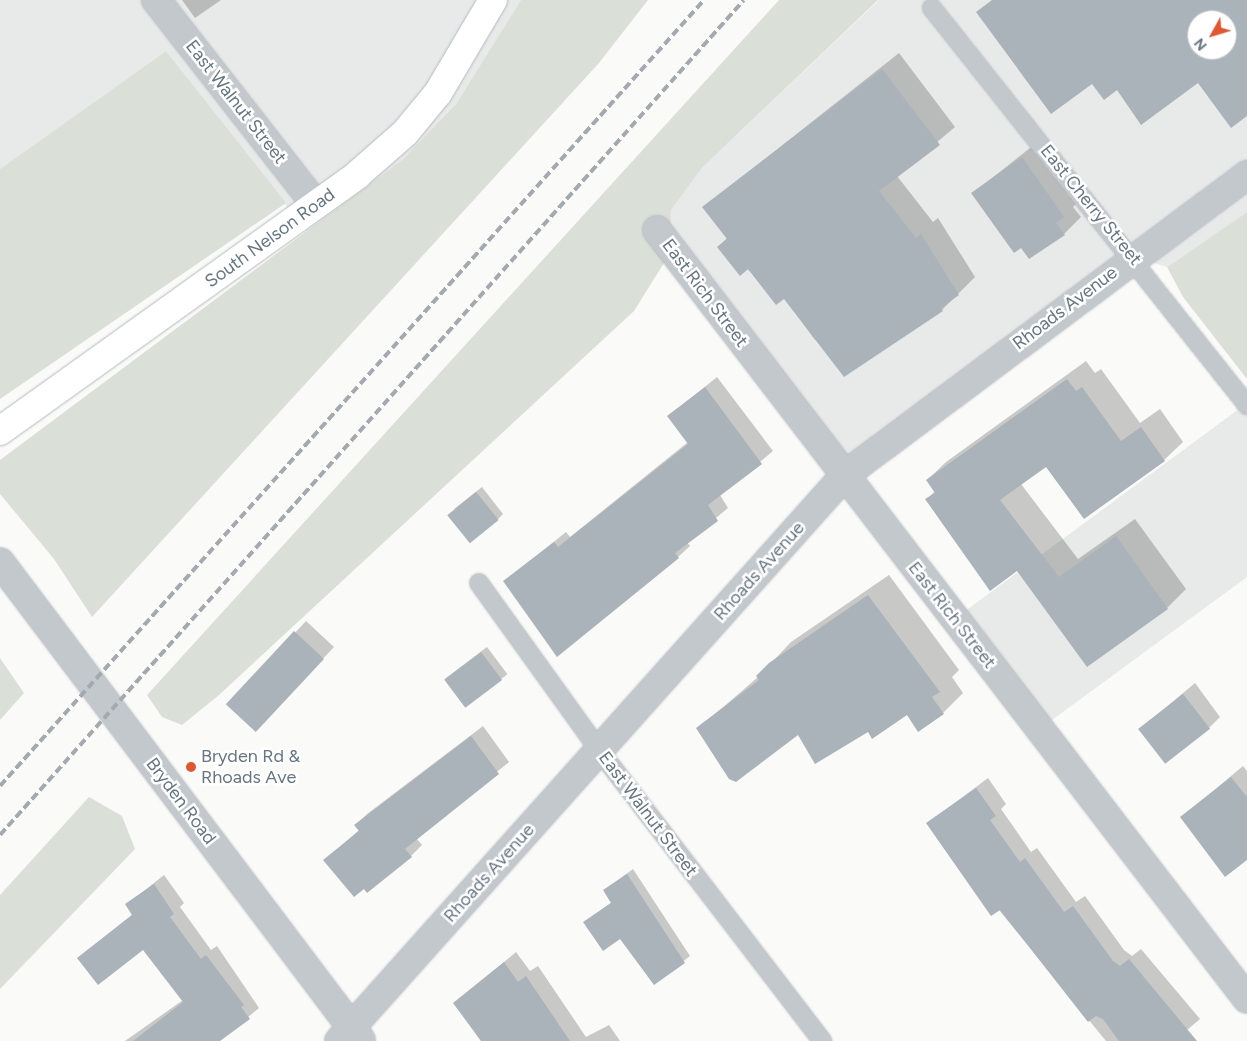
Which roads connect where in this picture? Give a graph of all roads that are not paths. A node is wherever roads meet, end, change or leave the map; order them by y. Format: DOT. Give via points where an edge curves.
graph roads {
  1 [pos="156,0"];
  2 [pos="487,4"];
  3 [pos="932,8"];
  4 [pos="1247,175"];
  5 [pos="316,205"];
  6 [pos="657,230"];
  7 [pos="1133,256"];
  8 [pos="1247,405"];
  9 [pos="0,431"];
  10 [pos="845,475"];
  11 [pos="0,562"];
  12 [pos="479,582"];
  13 [pos="599,750"];
  14 [pos="1247,999"];
  15 [pos="351,1036"];
  16 [pos="822,1041"];
  1 -- 5 [label="street, East Walnut Street"];
  2 -- 5 [label="main road, South Nelson Road" via="461,59 405,133"];
  3 -- 7 [label="lane, East Cherry Street"];
  4 -- 7 [label="street, Rhoads Avenue"];
  5 -- 9 [label="main road, South Nelson Road"];
  6 -- 10 [label="street, East Rich Street"];
  7 -- 8 [label="lane, East Cherry Street"];
  7 -- 10 [label="street, Rhoads Avenue"];
  10 -- 13 [label="street, Rhoads Avenue"];
  10 -- 14 [label="street, East Rich Street"];
  11 -- 15 [label="street, Bryden Road"];
  12 -- 13 [label="lane, East Walnut Street"];
  13 -- 15 [label="street, Rhoads Avenue"];
  13 -- 16 [label="lane, East Walnut Street"];
}
